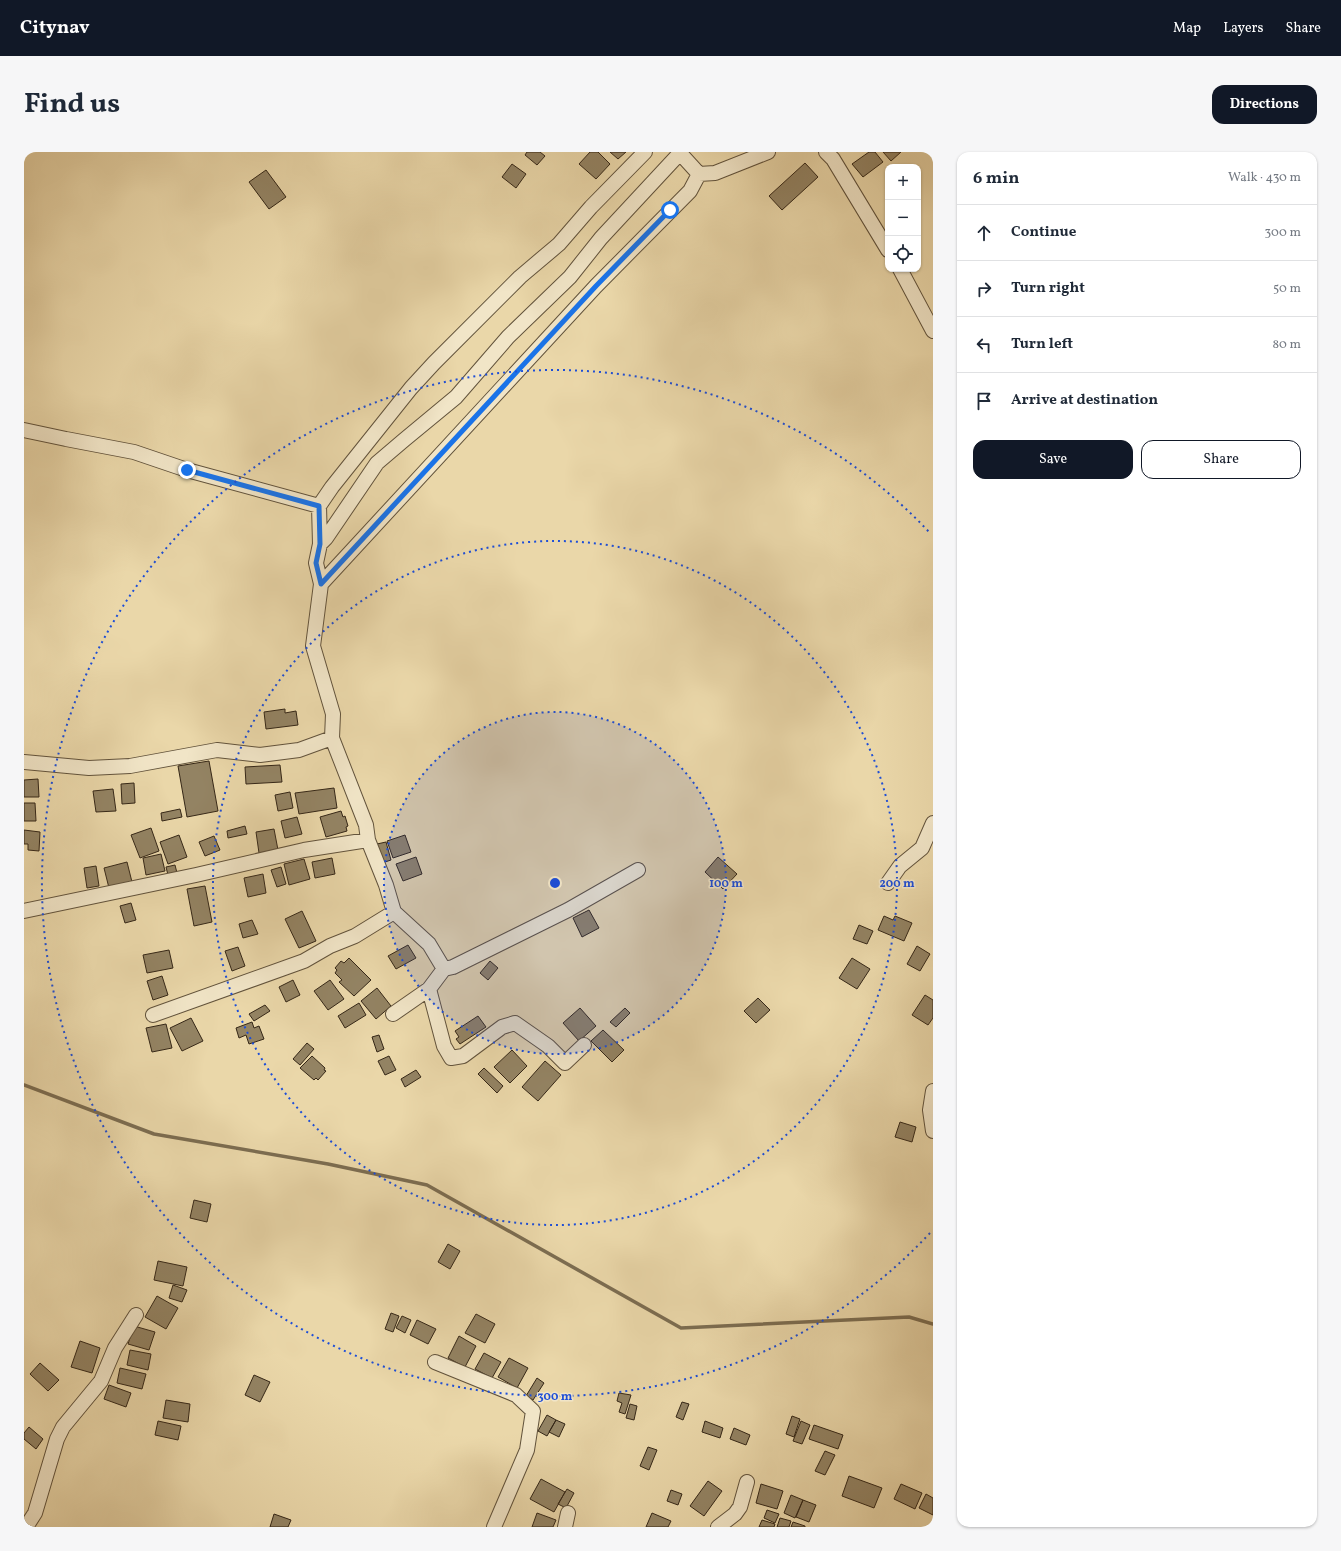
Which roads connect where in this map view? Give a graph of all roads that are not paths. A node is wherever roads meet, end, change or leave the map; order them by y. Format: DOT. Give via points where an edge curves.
graph roads {
  1 [pos="645,152"];
  2 [pos="680,152"];
  3 [pos="768,152"];
  4 [pos="826,152"];
  5 [pos="699,174"];
  6 [pos="885,245"];
  7 [pos="902,272"];
  8 [pos="933,331"];
  9 [pos="24,430"];
  10 [pos="319,506"];
  11 [pos="320,544"];
  12 [pos="321,584"];
  13 [pos="332,738"];
  14 [pos="24,762"];
  15 [pos="933,823"];
  16 [pos="368,840"];
  17 [pos="638,870"];
  18 [pos="888,883"];
  19 [pos="24,911"];
  20 [pos="394,912"];
  21 [pos="444,969"];
  22 [pos="429,989"];
  23 [pos="393,1014"];
  24 [pos="153,1015"];
  25 [pos="584,1045"];
  26 [pos="933,1091"];
  27 [pos="933,1131"];
  28 [pos="136,1315"];
  29 [pos="434,1362"];
  30 [pos="747,1482"];
  31 [pos="568,1513"];
  32 [pos="26,1527"];
  33 [pos="494,1527"];
  34 [pos="565,1527"];
  35 [pos="718,1527"];
  1 -- 10 [label="street" via="559,244 520,277 434,362 362,448"];
  2 -- 5 [label="street"];
  2 -- 11 [label="street" via="601,238 570,277 508,337 456,397 377,464"];
  3 -- 5 [label="street" via="715,173"];
  4 -- 6 [label="street" via="833,159"];
  5 -- 12 [label="street" via="690,191 596,286"];
  7 -- 8 [label="street"];
  9 -- 10 [label="street" via="134,452 187,470"];
  10 -- 11 [label="street"];
  11 -- 12 [label="street" via="316,563"];
  12 -- 13 [label="street" via="313,646 333,714"];
  13 -- 14 [label="street" via="299,750 260,755 217,750 130,766 89,768"];
  13 -- 16 [label="street" via="366,825"];
  15 -- 18 [label="street" via="922,848 900,866"];
  16 -- 19 [label="street" via="304,850"];
  16 -- 20 [label="street"];
  17 -- 21 [label="street" via="568,910 453,967"];
  20 -- 21 [label="street" via="429,944"];
  20 -- 24 [label="street" via="355,936 330,946 304,961"];
  21 -- 22 [label="street"];
  22 -- 23 [label="street"];
  22 -- 25 [label="street" via="444,1046 451,1058 463,1056 502,1027 515,1023 548,1046 565,1063"];
  26 -- 27 [label="street" via="930,1110"];
  28 -- 32 [label="street" via="116,1348 101,1381 63,1427 35,1513"];
  29 -- 33 [label="street" via="516,1396 533,1412 527,1450"];
  30 -- 35 [label="street" via="740,1507"];
  31 -- 34 [label="street"];
}
